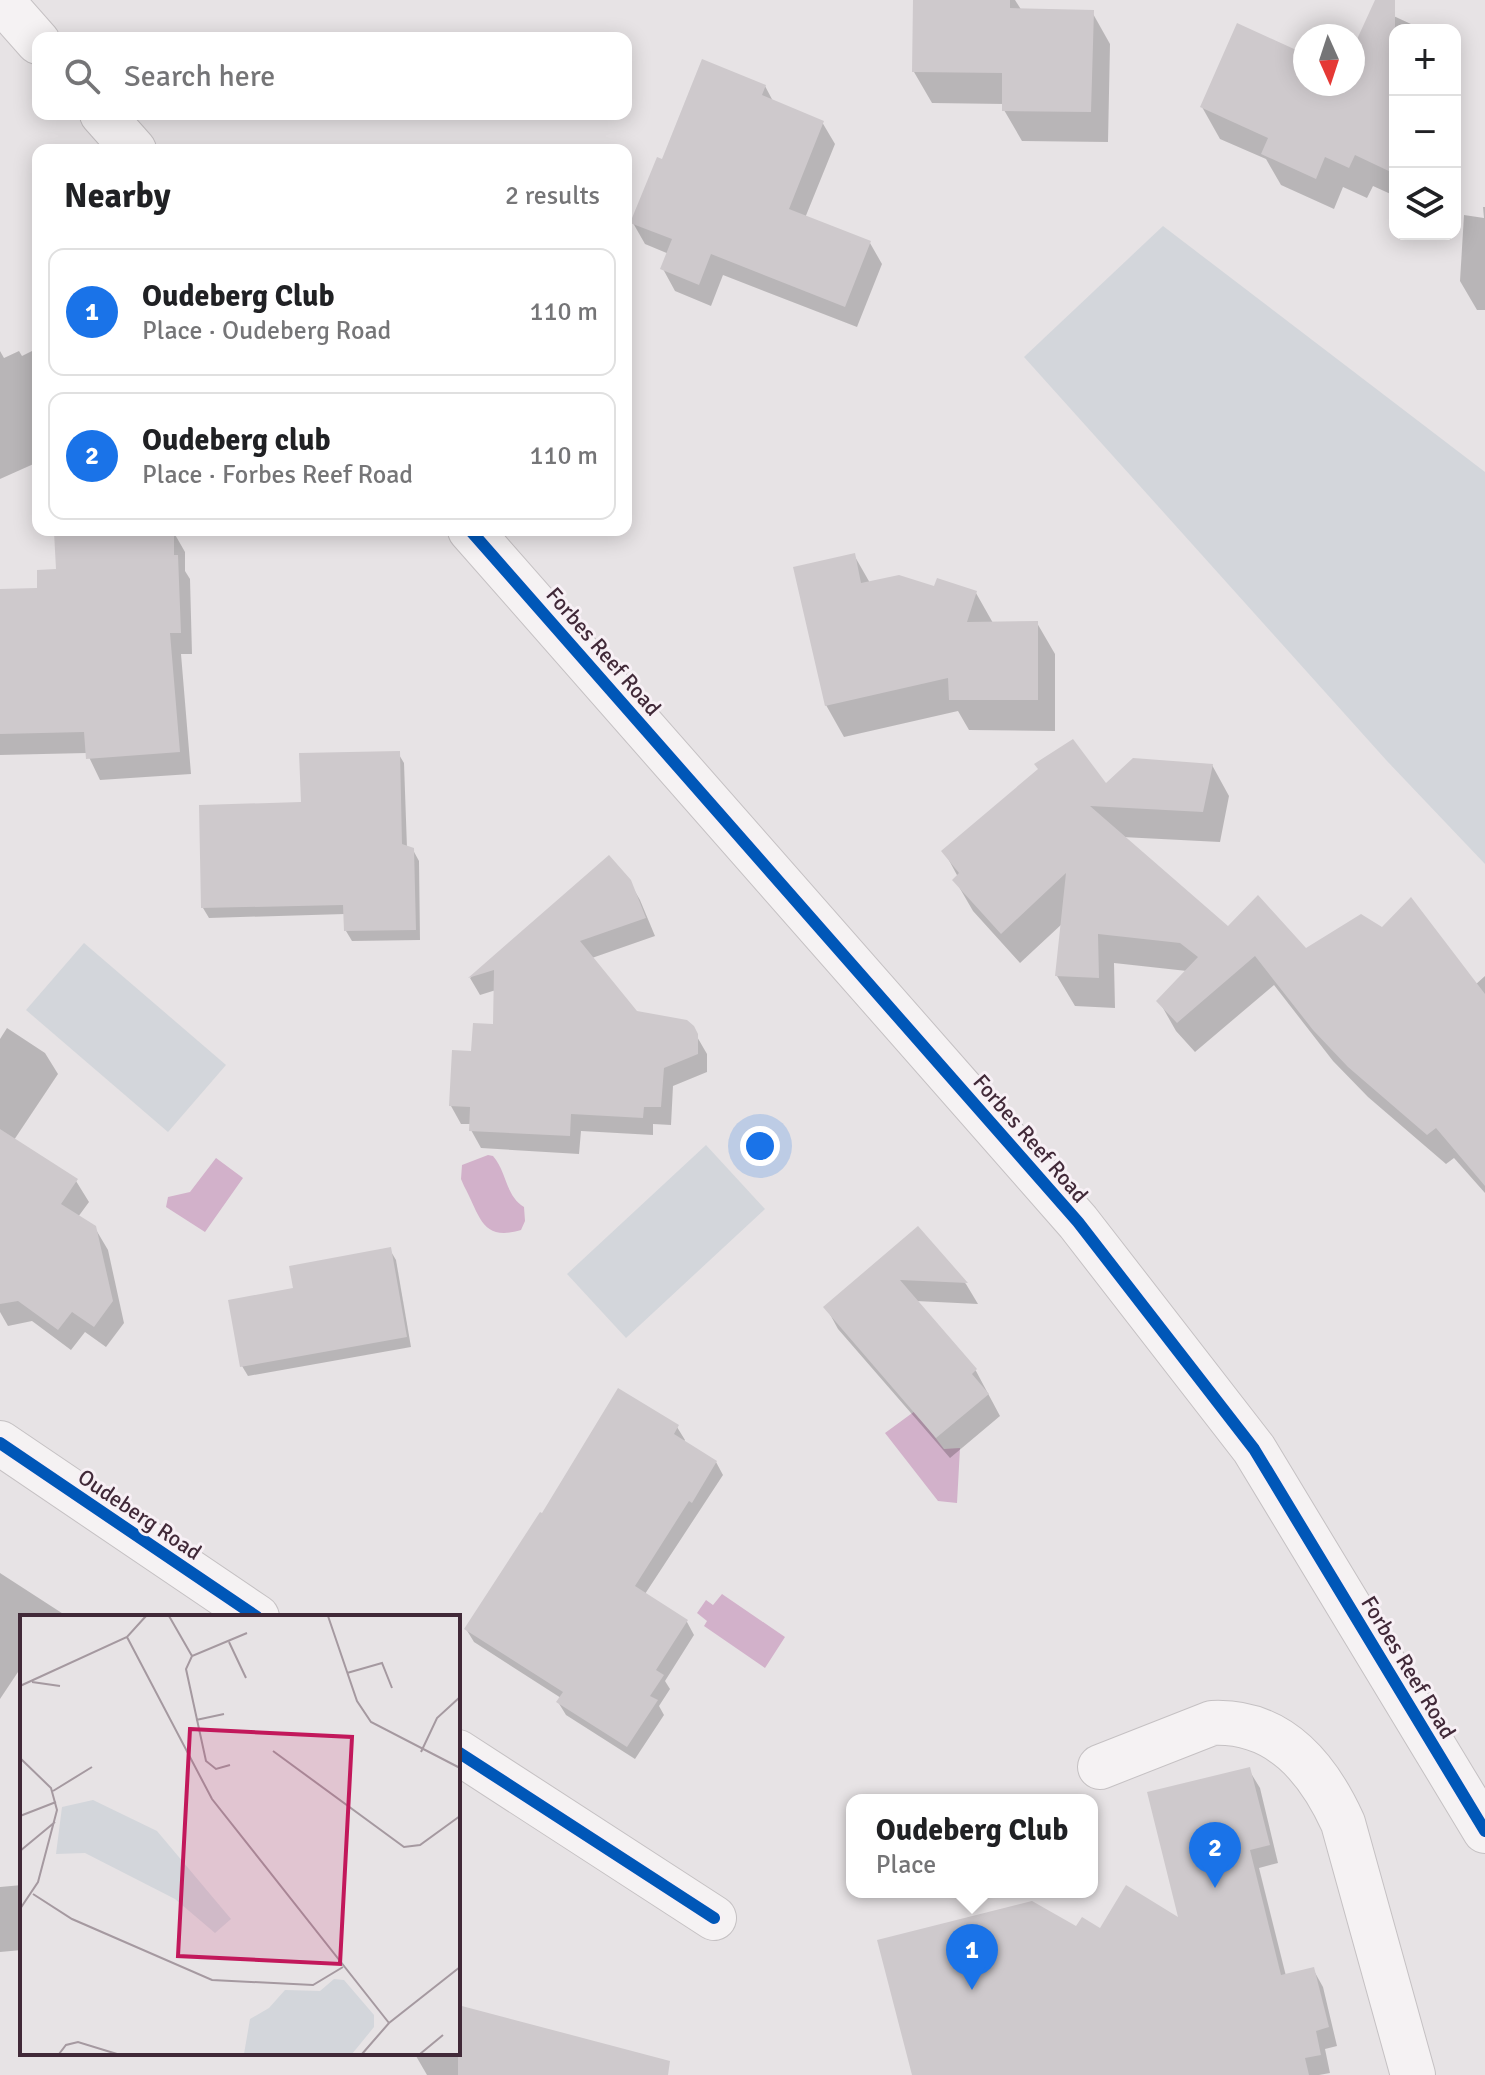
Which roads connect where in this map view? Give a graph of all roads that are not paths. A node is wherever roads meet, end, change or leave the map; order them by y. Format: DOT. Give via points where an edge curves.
graph roads {
  1 [pos="1,0"];
  2 [pos="32,35"];
  3 [pos="107,120"];
  4 [pos="129,144"];
  5 [pos="475,536"];
  6 [pos="0,1443"];
  7 [pos="254,1615"];
  8 [pos="460,1753"];
  9 [pos="1100,1767"];
  10 [pos="1485,1831"];
  11 [pos="714,1918"];
  12 [pos="1413,2075"];
  1 -- 2 [label="street"];
  3 -- 4 [label="street"];
  5 -- 10 [label="street, Forbes Reef Road" via="1078,1222 1254,1449"];
  6 -- 7 [label="street, Oudeberg Road"];
  8 -- 11 [label="street"];
  9 -- 12 [label="street" via="1212,1723 1248,1726 1285,1742 1329,1794 1343,1823"];
}
